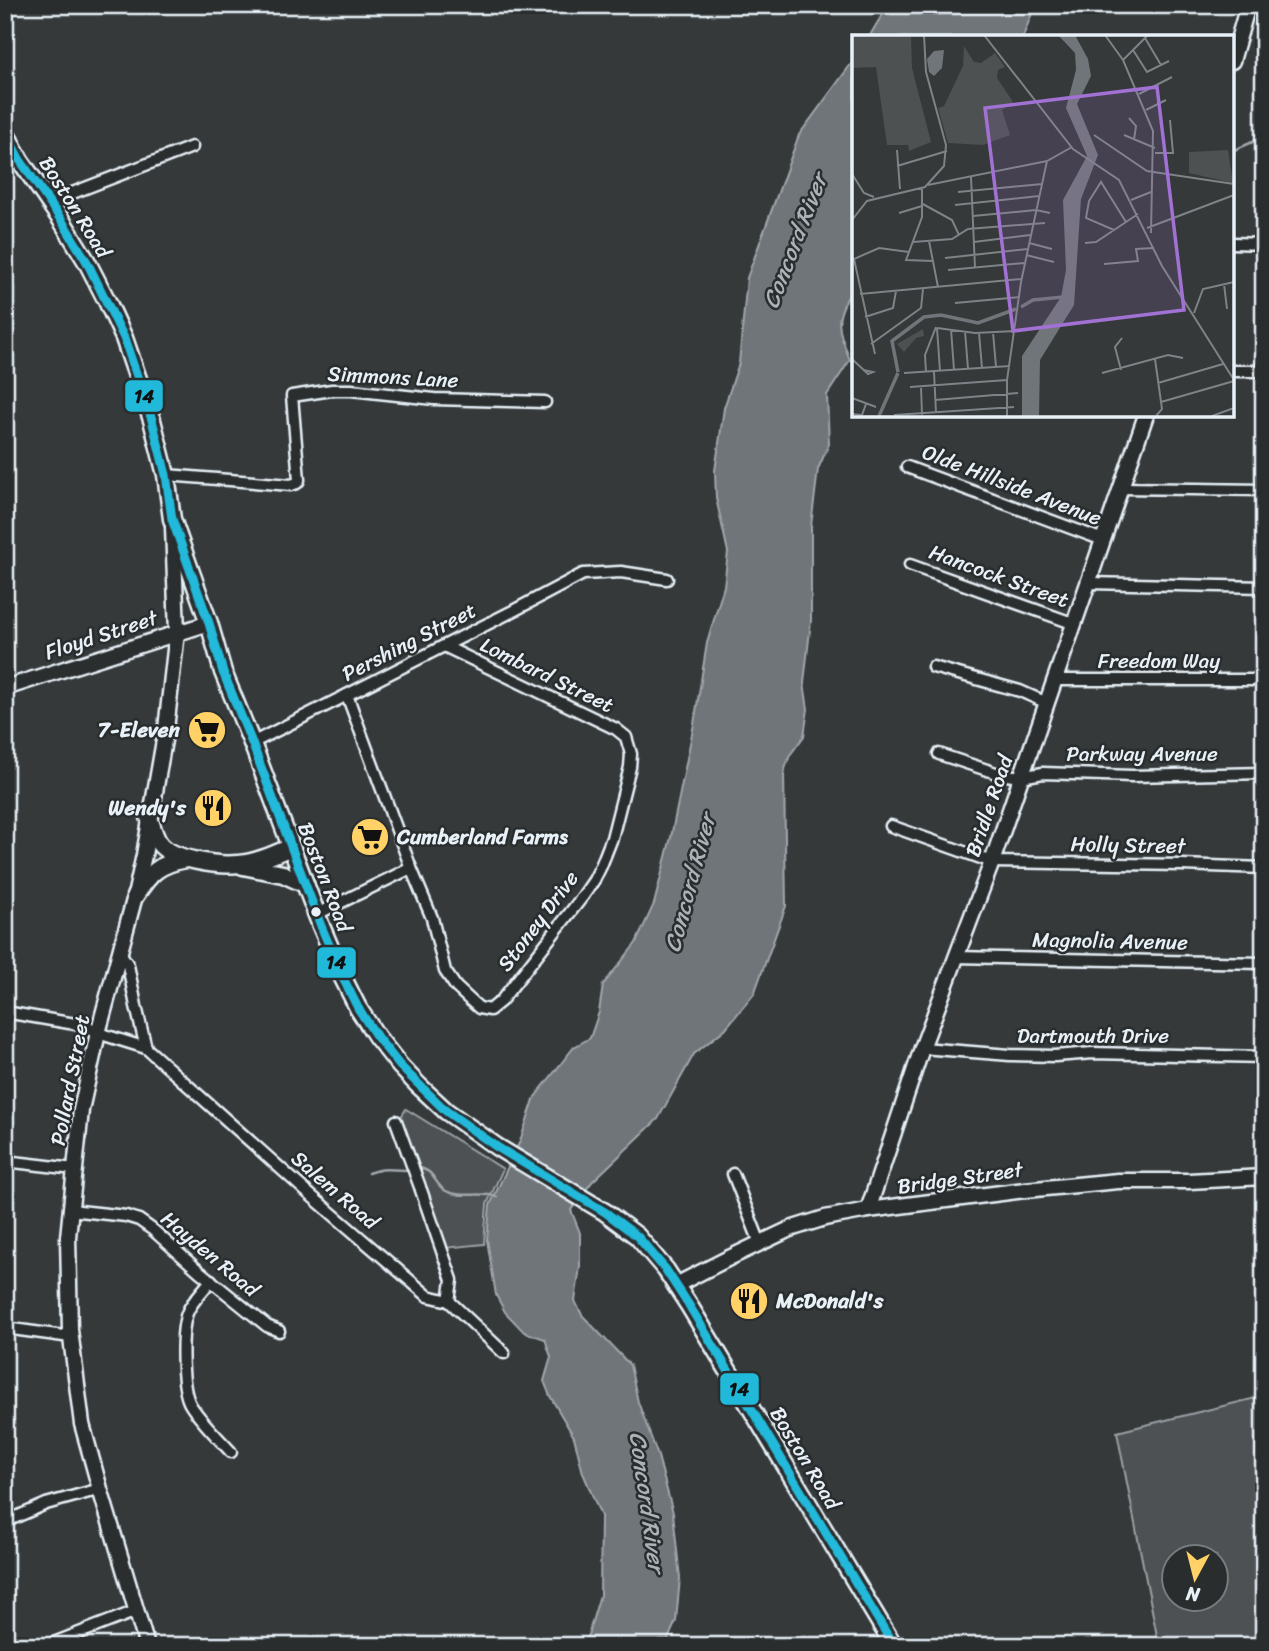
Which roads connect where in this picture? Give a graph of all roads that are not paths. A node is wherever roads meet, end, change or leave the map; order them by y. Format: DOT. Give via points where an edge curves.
graph roads {
  1 [pos="1248,5"];
  2 [pos="1234,54"];
  3 [pos="5,132"];
  4 [pos="192,147"];
  5 [pos="49,202"];
  6 [pos="1234,243"];
  7 [pos="1264,244"];
  8 [pos="1234,371"];
  9 [pos="1264,372"];
  10 [pos="545,402"];
  11 [pos="1146,416"];
  12 [pos="907,467"];
  13 [pos="166,475"];
  14 [pos="1121,488"];
  15 [pos="1264,490"];
  16 [pos="172,519"];
  17 [pos="1103,540"];
  18 [pos="910,565"];
  19 [pos="667,579"];
  20 [pos="1088,583"];
  21 [pos="1264,587"];
  22 [pos="209,623"];
  23 [pos="1075,624"];
  24 [pos="177,632"];
  25 [pos="144,644"];
  26 [pos="444,646"];
  27 [pos="174,663"];
  28 [pos="933,667"];
  29 [pos="1055,680"];
  30 [pos="1264,680"];
  31 [pos="5,688"];
  32 [pos="347,695"];
  33 [pos="1047,703"];
  34 [pos="252,743"];
  35 [pos="629,744"];
  36 [pos="939,754"];
  37 [pos="1264,773"];
  38 [pos="1021,777"];
  39 [pos="149,817"];
  40 [pos="891,826"];
  41 [pos="291,847"];
  42 [pos="186,859"];
  43 [pos="992,862"];
  44 [pos="237,864"];
  45 [pos="411,868"];
  46 [pos="1264,868"];
  47 [pos="305,884"];
  48 [pos="135,896"];
  49 [pos="317,914"];
  50 [pos="121,954"];
  51 [pos="955,957"];
  52 [pos="1264,963"];
  53 [pos="5,1012"];
  54 [pos="98,1033"];
  55 [pos="146,1048"];
  56 [pos="922,1048"];
  57 [pos="1264,1057"];
  58 [pos="396,1121"];
  59 [pos="5,1161"];
  60 [pos="74,1169"];
  61 [pos="733,1174"];
  62 [pos="1264,1177"];
  63 [pos="70,1210"];
  64 [pos="868,1210"];
  65 [pos="760,1243"];
  66 [pos="211,1280"];
  67 [pos="676,1285"];
  68 [pos="449,1301"];
  69 [pos="5,1328"];
  70 [pos="279,1331"];
  71 [pos="71,1337"];
  72 [pos="503,1353"];
  73 [pos="231,1452"];
  74 [pos="100,1489"];
  75 [pos="5,1522"];
  76 [pos="136,1611"];
  77 [pos="46,1646"];
  78 [pos="147,1646"];
  79 [pos="894,1646"];
  1 -- 2 [label="main road"];
  3 -- 5 [label="main road, Boston Road"];
  4 -- 5 [label="street"];
  5 -- 13 [label="main road, Boston Road" via="87,262 124,338"];
  6 -- 7 [label="street"];
  8 -- 9 [label="street"];
  10 -- 13 [label="street, Simmons Lane" via="434,399 351,390 292,396 297,484"];
  11 -- 14 [label="main road, Bridle Road"];
  12 -- 17 [label="street, Olde Hillside Avenue"];
  13 -- 16 [label="main road, Boston Road"];
  14 -- 15 [label="street"];
  14 -- 17 [label="main road, Bridle Road"];
  16 -- 22 [label="main road, Boston Road"];
  16 -- 24 [label="main road, Pollard Street"];
  17 -- 20 [label="main road, Bridle Road"];
  18 -- 23 [label="street, Hancock Street"];
  19 -- 26 [label="street, Pershing Street" via="621,572 583,574"];
  20 -- 21 [label="street"];
  20 -- 23 [label="main road, Bridle Road"];
  22 -- 24 [label="main road, Floyd Street"];
  22 -- 34 [label="main road, Boston Road"];
  23 -- 29 [label="main road, Bridle Road"];
  24 -- 25 [label="main road, Floyd Street"];
  24 -- 27 [label="main road, Pollard Street"];
  25 -- 27 [label="main road" via="166,653"];
  25 -- 31 [label="main road, Floyd Street"];
  26 -- 32 [label="street, Pershing Street"];
  26 -- 35 [label="street, Lombard Street" via="616,730"];
  27 -- 39 [label="main road, Pollard Street"];
  28 -- 33 [label="street"];
  29 -- 30 [label="street, Freedom Way"];
  29 -- 33 [label="main road, Bridle Road"];
  32 -- 34 [label="street, Pershing Street"];
  32 -- 45 [label="street"];
  33 -- 38 [label="main road, Bridle Road"];
  34 -- 41 [label="main road, Boston Road"];
  35 -- 45 [label="street, Stoney Drive" via="630,767 612,838 594,880 501,1002 490,1010 479,1008 445,971 432,918"];
  36 -- 38 [label="street, Parkway Avenue"];
  37 -- 38 [label="street, Parkway Avenue" via="1043,773"];
  38 -- 43 [label="main road, Bridle Road"];
  39 -- 42 [label="main road" via="159,844"];
  39 -- 48 [label="main road, Pollard Street"];
  40 -- 43 [label="street, Holly Street"];
  41 -- 44 [label="main road"];
  41 -- 47 [label="main road, Boston Road"];
  42 -- 44 [label="main road"];
  42 -- 48 [label="main road" via="155,870"];
  43 -- 46 [label="street, Holly Street"];
  43 -- 51 [label="main road, Bridle Road"];
  44 -- 47 [label="main road"];
  45 -- 49 [label="street"];
  47 -- 49 [label="main road, Boston Road"];
  48 -- 50 [label="main road, Pollard Street"];
  49 -- 67 [label="main road, Boston Road" via="358,1008 418,1085 497,1147 637,1236"];
  50 -- 54 [label="main road, Pollard Street"];
  50 -- 55 [label="street" via="128,965"];
  51 -- 52 [label="street, Magnolia Avenue"];
  51 -- 56 [label="main road, Bridle Road"];
  53 -- 54 [label="street, Salem Road" via="87,1026"];
  54 -- 55 [label="street, Salem Road"];
  54 -- 60 [label="main road, Pollard Street"];
  55 -- 68 [label="street, Salem Road" via="428,1296"];
  56 -- 57 [label="street, Dartmouth Drive" via="1010,1055"];
  56 -- 64 [label="main road, Bridle Road"];
  58 -- 68 [label="street" via="452,1280"];
  59 -- 60 [label="street"];
  60 -- 63 [label="main road, Pollard Street"];
  61 -- 65 [label="street"];
  62 -- 64 [label="main road, Bridge Street" via="1118,1181"];
  63 -- 66 [label="street, Hayden Road" via="139,1220"];
  63 -- 71 [label="main road, Pollard Street"];
  64 -- 65 [label="main road, Bridge Street" via="825,1217"];
  65 -- 67 [label="main road, Bridge Street"];
  66 -- 70 [label="street, Hayden Road"];
  66 -- 73 [label="street" via="188,1310 182,1340 184,1374 188,1401"];
  67 -- 79 [label="main road, Boston Road"];
  68 -- 72 [label="street, Salem Road"];
  69 -- 71 [label="street"];
  71 -- 74 [label="main road, Pollard Street" via="82,1424"];
  74 -- 75 [label="street" via="46,1504"];
  74 -- 76 [label="main road, Pollard Street"];
  76 -- 77 [label="street"];
  76 -- 78 [label="main road, Pollard Street"];
}
